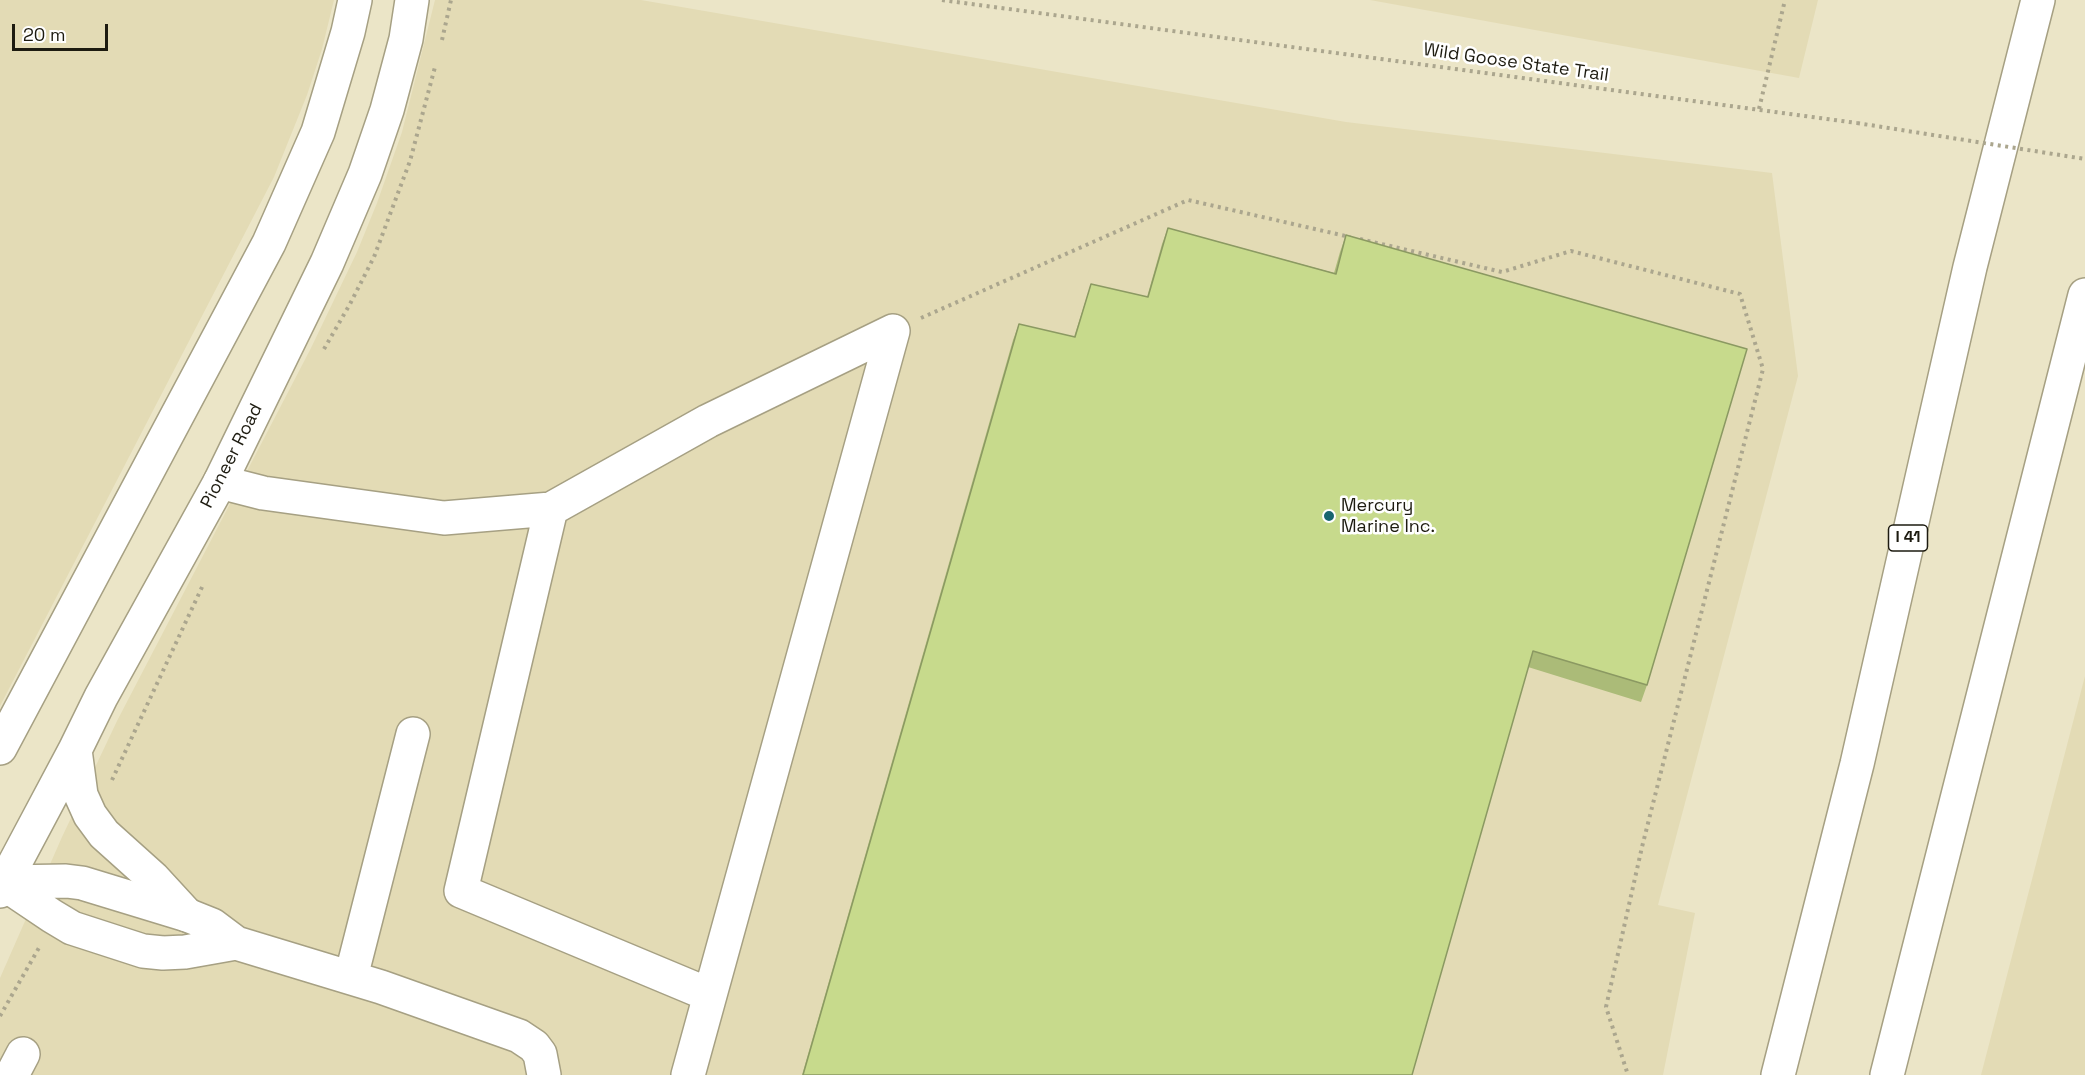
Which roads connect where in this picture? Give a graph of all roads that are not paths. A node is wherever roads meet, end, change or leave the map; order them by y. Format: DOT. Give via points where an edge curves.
graph roads {
  1 [pos="355,0"];
  2 [pos="412,0"];
  3 [pos="2014,0"];
  4 [pos="2038,0"];
  5 [pos="1970,267"];
  6 [pos="2085,294"];
  7 [pos="220,482"];
  8 [pos="551,509"];
  9 [pos="413,734"];
  10 [pos="0,748"];
  11 [pos="75,750"];
  12 [pos="1,885"];
  13 [pos="187,915"];
  14 [pos="236,943"];
  15 [pos="351,977"];
  16 [pos="710,994"];
  17 [pos="544,1075"];
  18 [pos="688,1075"];
  19 [pos="1778,1075"];
  20 [pos="1887,1075"];
  1 -- 10 [label="main road" via="318,132 269,243"];
  2 -- 7 [label="main road, Pioneer Road" via="387,110 365,174 327,263"];
  3 -- 5 [label="main road"];
  4 -- 5 [label="main road, I 41"];
  5 -- 19 [label="main road, I 41" via="1857,764"];
  6 -- 20 [label="main road"];
  7 -- 8 [label="main road" via="263,493 444,518"];
  7 -- 11 [label="main road, Pioneer Road"];
  8 -- 16 [label="main road" via="461,891"];
  8 -- 16 [label="main road" via="708,421 893,331"];
  9 -- 15 [label="main road"];
  11 -- 12 [label="main road, Pioneer Road"];
  11 -- 13 [label="main road" via="81,795 90,815 104,834"];
  12 -- 13 [label="main road" via="82,883"];
  12 -- 14 [label="main road" via="72,928 142,951 185,952"];
  13 -- 14 [label="main road" via="212,925"];
  14 -- 15 [label="main road"];
  15 -- 17 [label="main road" via="519,1036 540,1054"];
  16 -- 18 [label="main road"];
}
